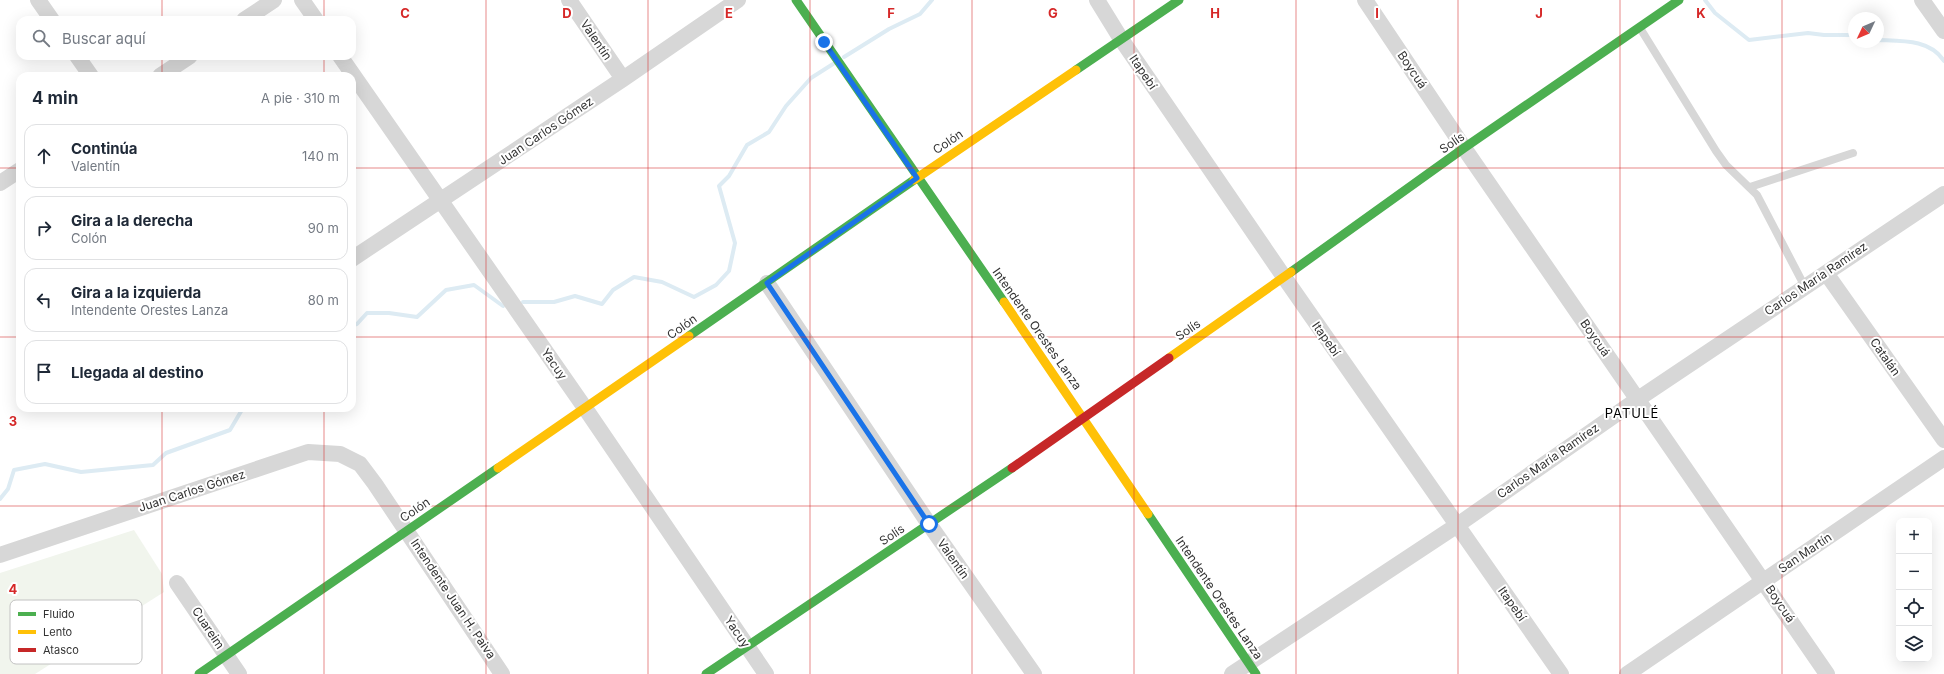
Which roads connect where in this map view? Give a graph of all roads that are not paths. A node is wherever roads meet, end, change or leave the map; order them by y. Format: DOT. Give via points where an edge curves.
graph roads {
  1 [pos="38,0"];
  2 [pos="274,0"];
  3 [pos="302,0"];
  4 [pos="569,0"];
  5 [pos="738,0"];
  6 [pos="796,0"];
  7 [pos="1097,0"];
  8 [pos="1179,0"];
  9 [pos="1365,0"];
  10 [pos="1679,0"];
  11 [pos="1922,0"];
  12 [pos="49,16"];
  13 [pos="250,16"];
  14 [pos="313,16"];
  15 [pos="1640,28"];
  16 [pos="1944,31"];
  17 [pos="1121,39"];
  18 [pos="80,60"];
  19 [pos="184,60"];
  20 [pos="343,60"];
  21 [pos="87,72"];
  22 [pos="166,72"];
  23 [pos="351,72"];
  24 [pos="356,79"];
  25 [pos="623,79"];
  26 [pos="1464,148"];
  27 [pos="1853,153"];
  28 [pos="16,173"];
  29 [pos="917,178"];
  30 [pos="0,183"];
  31 [pos="1750,187"];
  32 [pos="1944,194"];
  33 [pos="440,201"];
  34 [pos="356,256"];
  35 [pos="1826,273"];
  36 [pos="1284,277"];
  37 [pos="767,283"];
  38 [pos="1805,287"];
  39 [pos="1638,399"];
  40 [pos="585,408"];
  41 [pos="1084,418"];
  42 [pos="1944,440"];
  43 [pos="1944,458"];
  44 [pos="375,484"];
  45 [pos="929,524"];
  46 [pos="1456,526"];
  47 [pos="407,530"];
  48 [pos="0,554"];
  49 [pos="1764,581"];
  50 [pos="176,583"];
  51 [pos="746,646"];
  52 [pos="226,656"];
  53 [pos="1252,668"];
  54 [pos="199,674"];
  55 [pos="239,674"];
  56 [pos="502,674"];
  57 [pos="706,674"];
  58 [pos="766,674"];
  59 [pos="1034,674"];
  60 [pos="1232,674"];
  61 [pos="1561,674"];
  62 [pos="1626,674"];
  63 [pos="1828,674"];
  1 -- 12 [label="street"];
  2 -- 13 [label="street"];
  3 -- 14 [label="street"];
  4 -- 25 [label="street, Valentín"];
  5 -- 25 [label="street, Juan Carlos Gómez"];
  6 -- 29 [label="street, Intendente Orestes Lanza"];
  7 -- 17 [label="street, Itapebí"];
  8 -- 17 [label="street, Colón"];
  9 -- 26 [label="street, Boycuá"];
  10 -- 15 [label="street, Solís"];
  11 -- 16 [label="street"];
  15 -- 26 [label="street, Solís"];
  15 -- 31 [label="lane" via="1716,151 1726,165"];
  17 -- 29 [label="street, Colón"];
  17 -- 36 [label="street, Itapebí"];
  18 -- 21 [label="street"];
  19 -- 22 [label="street"];
  20 -- 23 [label="street, Yacuy"];
  24 -- 33 [label="street, Yacuy"];
  25 -- 33 [label="street, Juan Carlos Gómez"];
  26 -- 36 [label="street, Solís"];
  26 -- 39 [label="street, Boycuá"];
  27 -- 31 [label="lane"];
  28 -- 30 [label="street"];
  29 -- 37 [label="street, Colón"];
  29 -- 41 [label="street, Intendente Orestes Lanza"];
  31 -- 38 [label="lane" via="1757,195"];
  32 -- 35 [label="street, Carlos María Ramírez"];
  33 -- 34 [label="street, Juan Carlos Gómez"];
  33 -- 40 [label="street, Yacuy"];
  35 -- 38 [label="street, Carlos María Ramírez"];
  35 -- 42 [label="street, Catalán"];
  36 -- 41 [label="street, Solís"];
  36 -- 46 [label="street, Itapebí"];
  37 -- 40 [label="street, Colón"];
  37 -- 45 [label="street, Valentín"];
  38 -- 39 [label="street, Carlos María Ramírez"];
  39 -- 46 [label="street, Carlos María Ramírez"];
  39 -- 49 [label="street, Boycuá"];
  40 -- 47 [label="street, Colón"];
  40 -- 51 [label="street, Yacuy"];
  41 -- 45 [label="street, Solís"];
  41 -- 53 [label="street, Intendente Orestes Lanza"];
  43 -- 49 [label="street, San Martín"];
  44 -- 47 [label="street, Intendente Juan H. Paiva"];
  44 -- 48 [label="street, Juan Carlos Gómez" via="360,464 340,454 308,452"];
  45 -- 51 [label="street, Solís"];
  45 -- 59 [label="street, Valentín"];
  46 -- 53 [label="street, Carlos María Ramírez"];
  46 -- 61 [label="street, Itapebí"];
  47 -- 52 [label="street, Colón"];
  47 -- 56 [label="street, Intendente Juan H. Paiva"];
  49 -- 62 [label="street, San Martín"];
  49 -- 63 [label="street, Boycuá"];
  50 -- 52 [label="street, Cuareim"];
  51 -- 57 [label="street, Solís"];
  51 -- 58 [label="street, Yacuy"];
  52 -- 54 [label="street, Colón"];
  52 -- 55 [label="street, Cuareim"];
  53 -- 60 [label="street, Carlos María Ramírez"];
}
